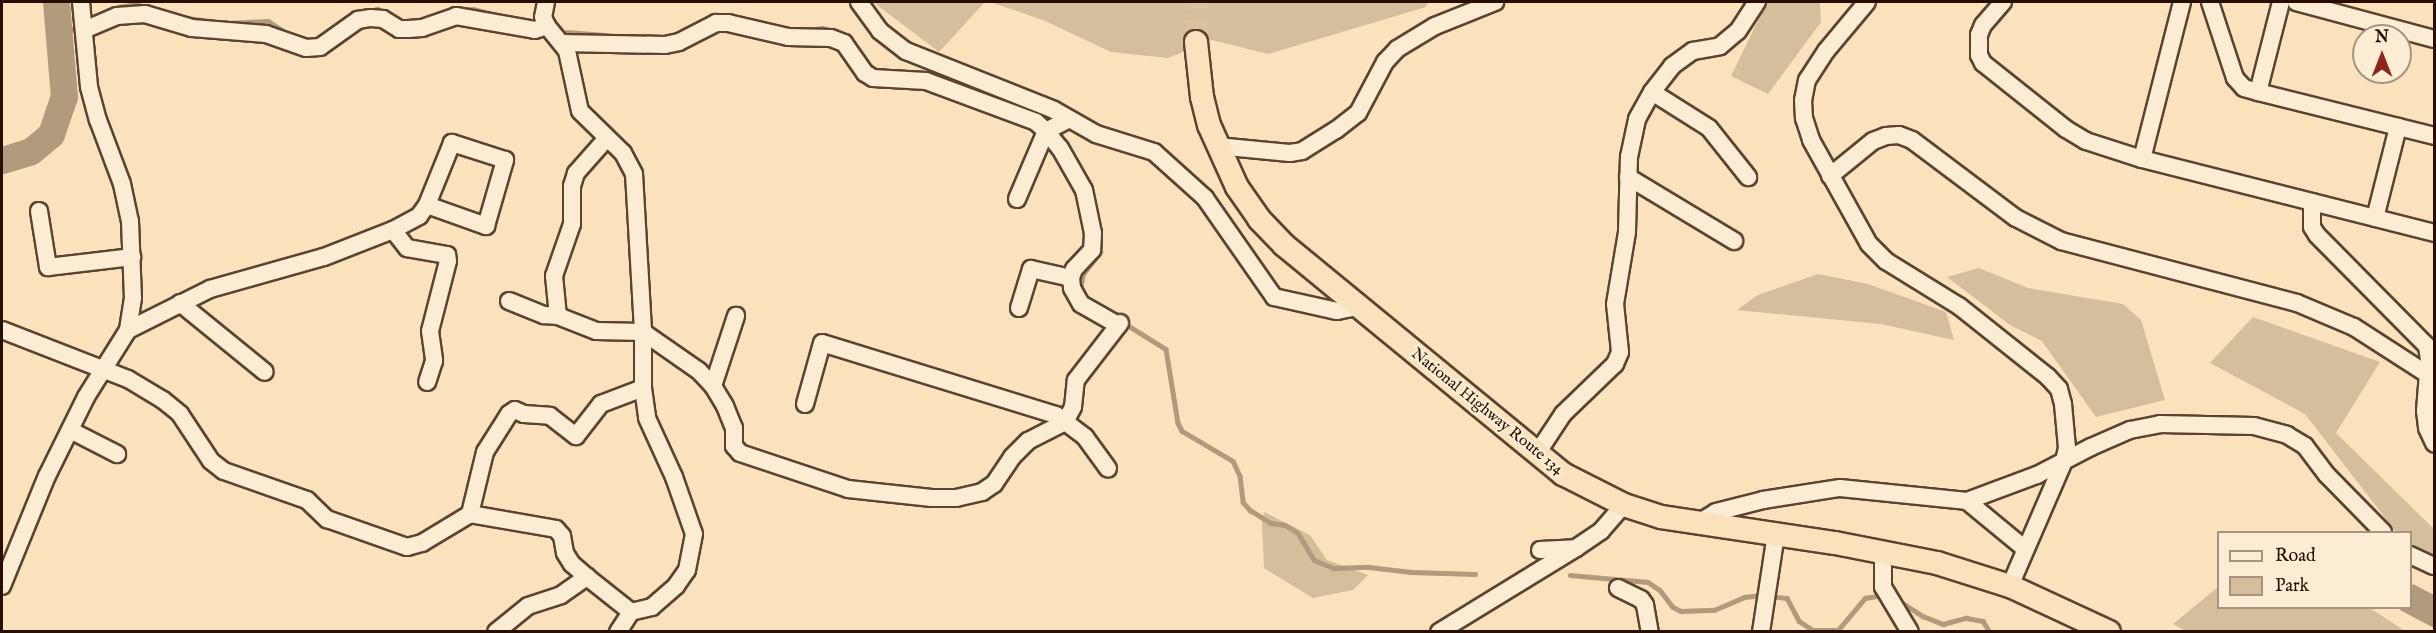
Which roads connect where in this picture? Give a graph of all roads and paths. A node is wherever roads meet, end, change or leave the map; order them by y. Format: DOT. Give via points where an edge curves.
graph roads {
  1 [pos="546,2"];
  2 [pos="859,2"];
  3 [pos="1495,2"];
  4 [pos="1757,2"];
  5 [pos="1867,2"];
  6 [pos="2003,2"];
  7 [pos="2182,2"];
  8 [pos="2210,2"];
  9 [pos="2281,2"];
  10 [pos="2296,2"];
  11 [pos="83,17"];
  12 [pos="547,26"];
  13 [pos="2434,39"];
  14 [pos="1196,42"];
  15 [pos="562,43"];
  16 [pos="1652,92"];
  17 [pos="2258,92"];
  18 [pos="1057,125"];
  19 [pos="2398,127"];
  20 [pos="2434,136"];
  21 [pos="607,138"];
  22 [pos="1217,146"];
  23 [pos="2142,159"];
  24 [pos="1830,176"];
  25 [pos="1628,177"];
  26 [pos="1748,177"];
  27 [pos="1017,199"];
  28 [pos="2312,202"];
  29 [pos="427,205"];
  30 [pos="39,211"];
  31 [pos="2375,218"];
  32 [pos="393,230"];
  33 [pos="2434,233"];
  34 [pos="1734,242"];
  35 [pos="132,257"];
  36 [pos="1071,278"];
  37 [pos="509,301"];
  38 [pos="180,303"];
  39 [pos="1358,307"];
  40 [pos="1019,308"];
  41 [pos="558,316"];
  42 [pos="736,316"];
  43 [pos="2,330"];
  44 [pos="128,330"];
  45 [pos="643,332"];
  46 [pos="103,369"];
  47 [pos="265,372"];
  48 [pos="2431,373"];
  49 [pos="427,382"];
  50 [pos="713,386"];
  51 [pos="643,388"];
  52 [pos="805,404"];
  53 [pos="1065,422"];
  54 [pos="70,430"];
  55 [pos="2434,443"];
  56 [pos="117,454"];
  57 [pos="1536,454"];
  58 [pos="2064,461"];
  59 [pos="1108,469"];
  60 [pos="1967,501"];
  61 [pos="1624,505"];
  62 [pos="470,514"];
  63 [pos="1698,523"];
  64 [pos="2382,531"];
  65 [pos="1776,534"];
  66 [pos="1576,548"];
  67 [pos="2024,548"];
  68 [pos="1540,550"];
  69 [pos="1883,551"];
  70 [pos="2412,556"];
  71 [pos="2434,566"];
  72 [pos="587,577"];
  73 [pos="2,586"];
  74 [pos="2010,586"];
  75 [pos="1617,588"];
  76 [pos="631,612"];
  77 [pos="2104,630"];
  78 [pos="496,632"];
  79 [pos="618,632"];
  80 [pos="1439,632"];
  81 [pos="1650,632"];
  82 [pos="1761,632"];
  83 [pos="1910,632"];
  1 -- 12 [label="street" via="543,16"];
  2 -- 18 [label="street" via="880,32 906,51 1054,110"];
  3 -- 22 [label="street" via="1435,26 1396,49 1358,113 1302,151"];
  4 -- 16 [label="street" via="1738,31 1720,46 1694,51 1672,66"];
  5 -- 24 [label="street" via="1807,80 1804,118"];
  6 -- 23 [label="street" via="1979,34 1983,63 2066,129 2086,141"];
  7 -- 23 [label="street"];
  8 -- 17 [label="street" via="2235,78 2244,88"];
  9 -- 17 [label="street"];
  10 -- 13 [label="street"];
  11 -- 12 [label="street" via="138,13 192,28 266,34 306,48 320,46 358,20 371,18 383,19 399,29 422,28 456,16 535,30"];
  11 -- 35 [label="street" via="89,87 122,184"];
  12 -- 15 [label="street"];
  14 -- 22 [label="highway, National Highway Route 134" via="1202,97"];
  15 -- 18 [label="street" via="665,45 716,24 728,23 788,37 831,38 844,43 873,78 927,81 1036,122"];
  15 -- 21 [label="street" via="570,60 580,111"];
  16 -- 25 [label="street" via="1637,119"];
  16 -- 26 [label="street" via="1709,128"];
  17 -- 19 [label="street"];
  18 -- 27 [label="street"];
  18 -- 36 [label="street" via="1060,148 1084,190 1093,233 1092,250"];
  18 -- 39 [label="street" via="1154,152 1163,158 1205,198 1274,297 1337,311"];
  19 -- 20 [label="street"];
  19 -- 31 [label="street"];
  21 -- 41 [label="street" via="576,173 572,186 572,224 554,276"];
  21 -- 45 [label="street" via="623,153 634,174"];
  22 -- 39 [label="highway, National Highway Route 134" via="1237,187 1259,219"];
  23 -- 28 [label="street"];
  24 -- 48 [label="street" via="1873,141 1899,135 2016,218 2061,242 2324,312"];
  24 -- 58 [label="street" via="1869,244 1886,261 1959,306 2058,389 2067,448"];
  25 -- 34 [label="street"];
  25 -- 57 [label="street" via="1627,232 1615,304 1620,352 1615,364 1563,414"];
  28 -- 31 [label="street"];
  28 -- 48 [label="street" via="2312,227 2317,235 2427,346"];
  29 -- 29 [label="street" via="486,226 505,160 452,143"];
  29 -- 32 [label="street" via="419,216"];
  30 -- 35 [label="street" via="48,267"];
  31 -- 33 [label="street"];
  32 -- 38 [label="street" via="324,257 210,289"];
  32 -- 49 [label="street" via="407,248 447,255 430,332 434,361"];
  35 -- 44 [label="street" via="133,298"];
  36 -- 40 [label="street" via="1031,269"];
  36 -- 53 [label="street" via="1074,295 1081,303 1119,324 1076,380 1073,407"];
  37 -- 41 [label="street" via="544,315"];
  38 -- 44 [label="street"];
  38 -- 47 [label="street"];
  39 -- 57 [label="highway, National Highway Route 134"];
  41 -- 45 [label="street" via="596,331"];
  42 -- 50 [label="street"];
  43 -- 46 [label="street"];
  44 -- 46 [label="street"];
  45 -- 50 [label="street" via="699,371"];
  45 -- 51 [label="street"];
  46 -- 54 [label="street"];
  46 -- 62 [label="street" via="128,379 180,414 211,461 224,471 307,500 327,519 407,547 422,543"];
  48 -- 55 [label="street" via="2425,411"];
  50 -- 53 [label="street" via="731,417 735,446 740,453 848,489 932,498 982,492 994,484 1028,441"];
  51 -- 62 [label="street" via="601,404 576,436 550,416 514,410 485,452"];
  51 -- 76 [label="street" via="647,418 694,534 687,570 676,586 652,607"];
  52 -- 53 [label="street" via="822,343 1045,412"];
  53 -- 59 [label="street" via="1085,437"];
  54 -- 56 [label="street"];
  54 -- 73 [label="street"];
  57 -- 61 [label="highway, National Highway Route 134" via="1588,488"];
  58 -- 60 [label="street"];
  58 -- 64 [label="street" via="2130,430 2160,424 2254,426 2287,435 2305,446 2327,475"];
  58 -- 67 [label="street"];
  60 -- 63 [label="street" via="1826,489 1716,512"];
  60 -- 67 [label="street"];
  61 -- 63 [label="highway, National Highway Route 134"];
  61 -- 66 [label="street" via="1601,531"];
  62 -- 72 [label="street" via="556,530 572,564"];
  63 -- 65 [label="highway, National Highway Route 134"];
  65 -- 69 [label="highway, National Highway Route 134"];
  65 -- 82 [label="street"];
  66 -- 68 [label="street"];
  66 -- 80 [label="street"];
  67 -- 74 [label="street"];
  69 -- 74 [label="highway, National Highway Route 134"];
  69 -- 83 [label="street" via="1883,587"];
  70 -- 71 [label="street"];
  72 -- 76 [label="street"];
  72 -- 78 [label="street" via="561,595 528,606"];
  74 -- 77 [label="highway, National Highway Route 134"];
  75 -- 81 [label="street" via="1646,605"];
  76 -- 79 [label="street"];
}
